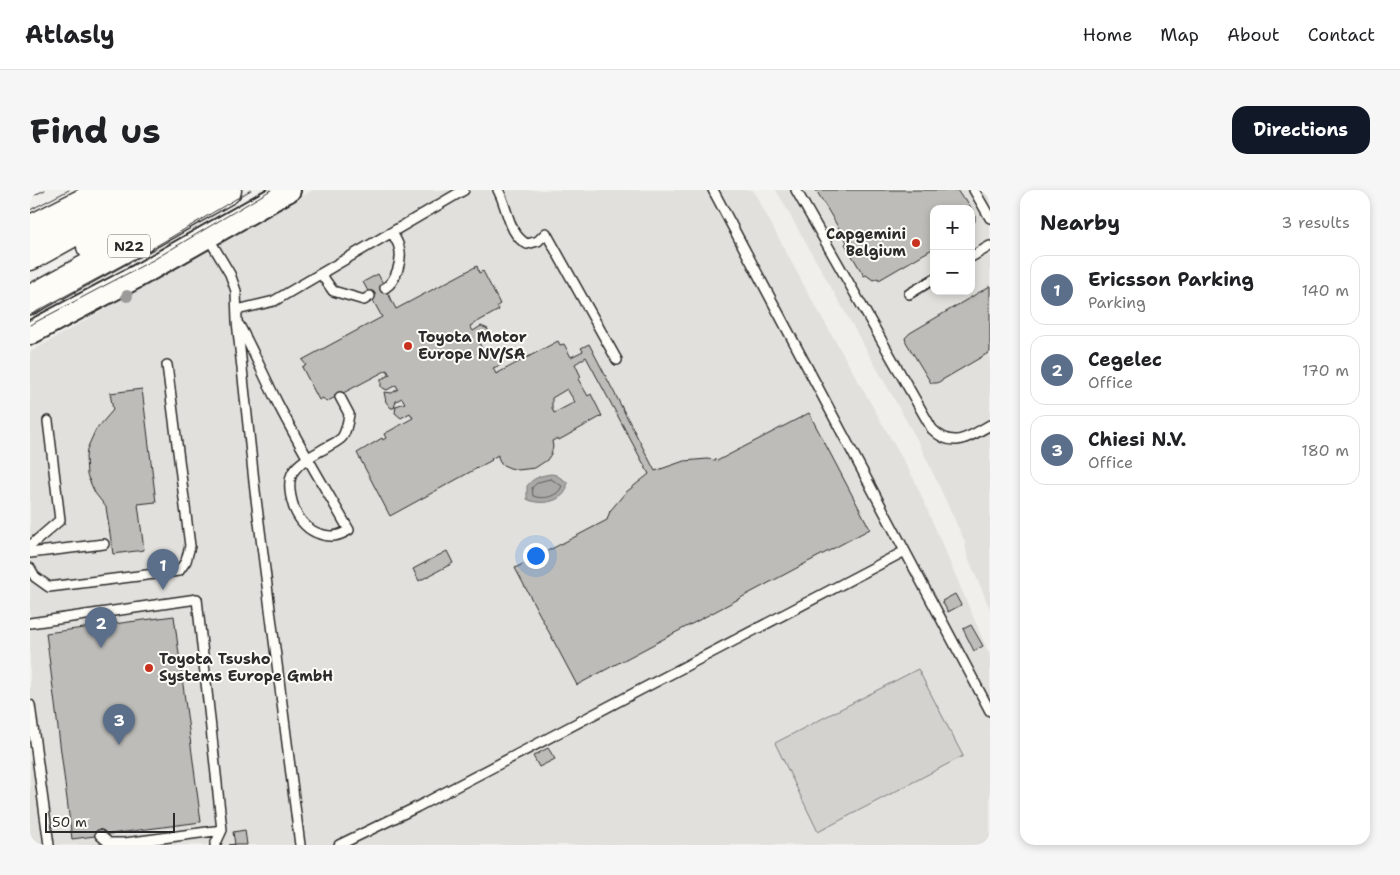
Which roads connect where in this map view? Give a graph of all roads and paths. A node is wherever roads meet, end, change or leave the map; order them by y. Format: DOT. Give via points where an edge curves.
graph roads {
  1 [pos="109,190"];
  2 [pos="149,190"];
  3 [pos="187,190"];
  4 [pos="227,190"];
  5 [pos="290,190"];
  6 [pos="464,190"];
  7 [pos="498,190"];
  8 [pos="713,190"];
  9 [pos="796,190"];
  10 [pos="974,190"];
  11 [pos="990,218"];
  12 [pos="30,230"];
  13 [pos="392,232"];
  14 [pos="208,237"];
  15 [pos="990,246"];
  16 [pos="975,255"];
  17 [pos="30,256"];
  18 [pos="321,274"];
  19 [pos="30,279"];
  20 [pos="930,281"];
  21 [pos="385,288"];
  22 [pos="909,294"];
  23 [pos="370,296"];
  24 [pos="30,300"];
  25 [pos="237,310"];
  26 [pos="237,321"];
  27 [pos="30,333"];
  28 [pos="617,360"];
  29 [pos="167,365"];
  30 [pos="340,397"];
  31 [pos="48,421"];
  32 [pos="990,425"];
  33 [pos="308,458"];
  34 [pos="104,544"];
  35 [pos="30,546"];
  36 [pos="904,551"];
  37 [pos="30,553"];
  38 [pos="30,568"];
  39 [pos="30,623"];
  40 [pos="30,705"];
  41 [pos="990,711"];
  42 [pos="222,830"];
  43 [pos="100,835"];
  44 [pos="49,845"];
  45 [pos="215,845"];
  46 [pos="300,845"];
  47 [pos="338,845"];
  1 -- 12 [label="highway"];
  2 -- 17 [label="highway"];
  3 -- 19 [label="highway"];
  4 -- 24 [label="highway, N22"];
  5 -- 14 [label="street"];
  6 -- 13 [label="lane"];
  7 -- 28 [label="lane" via="520,240 527,244 538,241 546,233"];
  8 -- 36 [label="lane"];
  9 -- 32 [label="lane" via="932,429 939,436 957,440 966,439"];
  10 -- 11 [label="lane"];
  13 -- 18 [label="lane"];
  13 -- 21 [label="lane" via="400,249 399,266 391,284"];
  14 -- 25 [label="lane" via="230,274 236,291"];
  14 -- 27 [label="street"];
  15 -- 16 [label="lane"];
  18 -- 23 [label="lane" via="333,291 364,300"];
  18 -- 25 [label="lane" via="274,301"];
  20 -- 22 [label="lane"];
  25 -- 26 [label="lane"];
  26 -- 33 [label="lane"];
  26 -- 46 [label="lane"];
  29 -- 38 [label="lane" via="190,546 186,561 179,571 49,587 35,577"];
  30 -- 33 [label="lane" via="349,414 342,437"];
  31 -- 35 [label="lane" via="60,520"];
  33 -- 33 [label="lane" via="349,530 340,536 330,537 312,531 297,516 290,490 290,475"];
  34 -- 37 [label="lane"];
  36 -- 41 [label="lane"];
  36 -- 47 [label="lane"];
  39 -- 42 [label="lane" via="197,599"];
  40 -- 44 [label="lane"];
  42 -- 43 [label="lane" via="109,843"];
  42 -- 45 [label="lane"];
}
